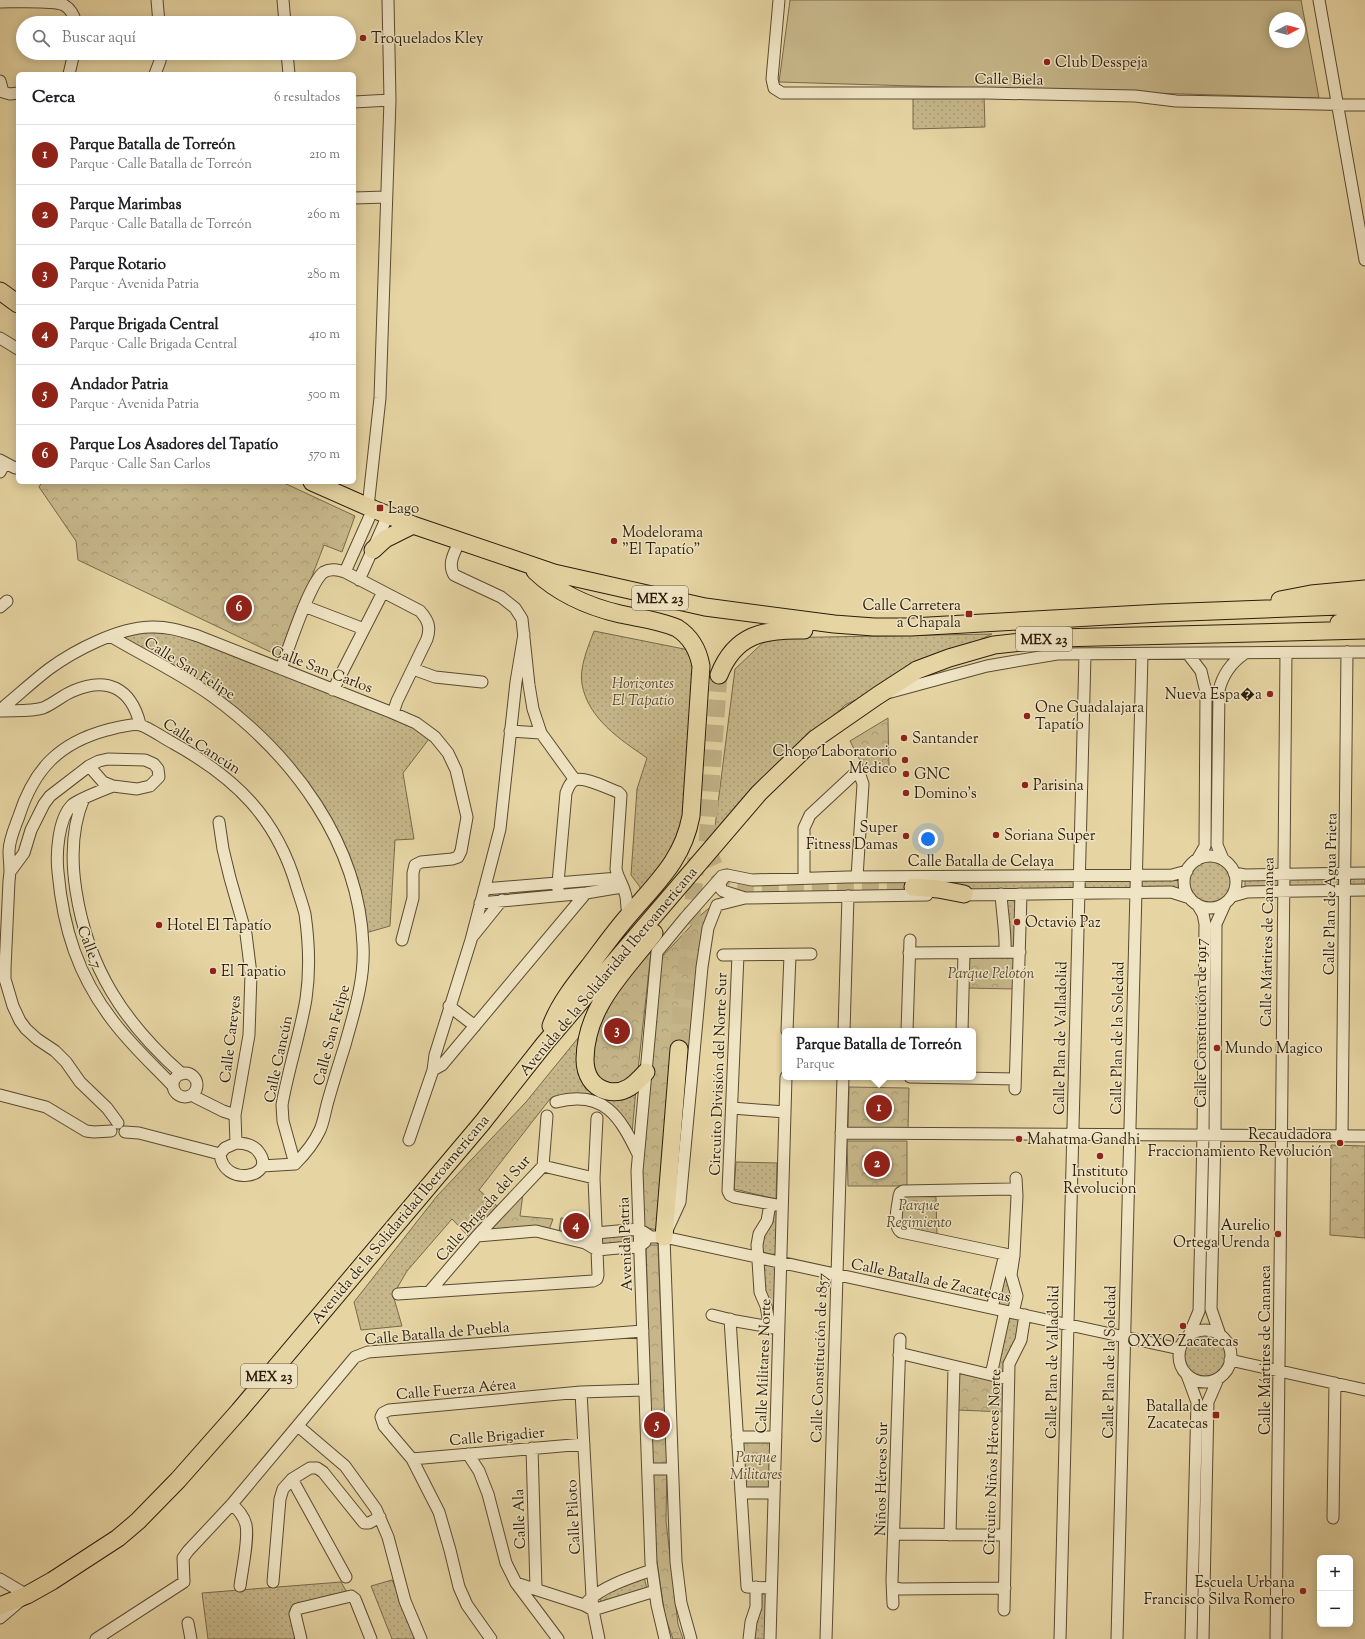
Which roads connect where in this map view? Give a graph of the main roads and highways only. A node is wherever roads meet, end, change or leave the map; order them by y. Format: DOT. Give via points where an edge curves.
graph roads {
  1 [pos="0,291"];
  2 [pos="16,303"];
  3 [pos="317,484"];
  4 [pos="413,525"];
  5 [pos="373,550"];
  6 [pos="528,564"];
  7 [pos="590,582"];
  8 [pos="1365,589"];
  9 [pos="1365,605"];
  10 [pos="1231,610"];
  11 [pos="1365,618"];
  12 [pos="874,627"];
  13 [pos="1365,630"];
  14 [pos="1316,631"];
  15 [pos="721,838"];
  16 [pos="914,887"];
  17 [pos="676,892"];
  18 [pos="964,894"];
  19 [pos="647,895"];
  20 [pos="545,1043"];
  21 [pos="679,1049"];
  22 [pos="646,1072"];
  23 [pos="658,1237"];
  24 [pos="0,1606"];
  1 -- 2 [label="highway"];
  3 -- 4 [label="highway, MEX 23"];
  4 -- 5 [label="highway" via="385,539"];
  4 -- 6 [label="highway, MEX 23"];
  6 -- 7 [label="highway, MEX 23"];
  6 -- 19 [label="highway" via="548,582 581,600 617,613 677,628 692,641 698,653 701,672 689,827 672,864"];
  7 -- 12 [label="highway, MEX 23" via="694,606"];
  7 -- 12 [label="highway" via="632,603 676,617 689,624 704,642 714,674 736,648 749,638 764,632 781,629"];
  8 -- 10 [label="highway" via="1311,594"];
  9 -- 10 [label="highway, MEX 23"];
  10 -- 12 [label="highway, MEX 23"];
  11 -- 14 [label="highway"];
  13 -- 14 [label="highway, Avenida de la Solidaridad Iberoamericana / MEX 23"];
  14 -- 15 [label="highway, Avenida de la Solidaridad Iberoamericana / MEX 23" via="1059,638 994,645 956,656 917,670 815,739 759,793"];
  15 -- 17 [label="highway, Avenida de la Solidaridad Iberoamericana / MEX 23"];
  15 -- 19 [label="highway"];
  16 -- 18 [label="highway"];
  17 -- 20 [label="highway, Avenida de la Solidaridad Iberoamericana / MEX 23"];
  17 -- 22 [label="highway" via="658,927 611,986 592,1018 586,1044 585,1064 588,1076 600,1088 619,1092 628,1089"];
  19 -- 20 [label="highway" via="567,995 553,1019"];
  20 -- 24 [label="highway, Avenida de la Solidaridad Iberoamericana / MEX 23" via="482,1123 240,1411 178,1480 118,1538 52,1581"];
  21 -- 23 [label="highway"];
}
